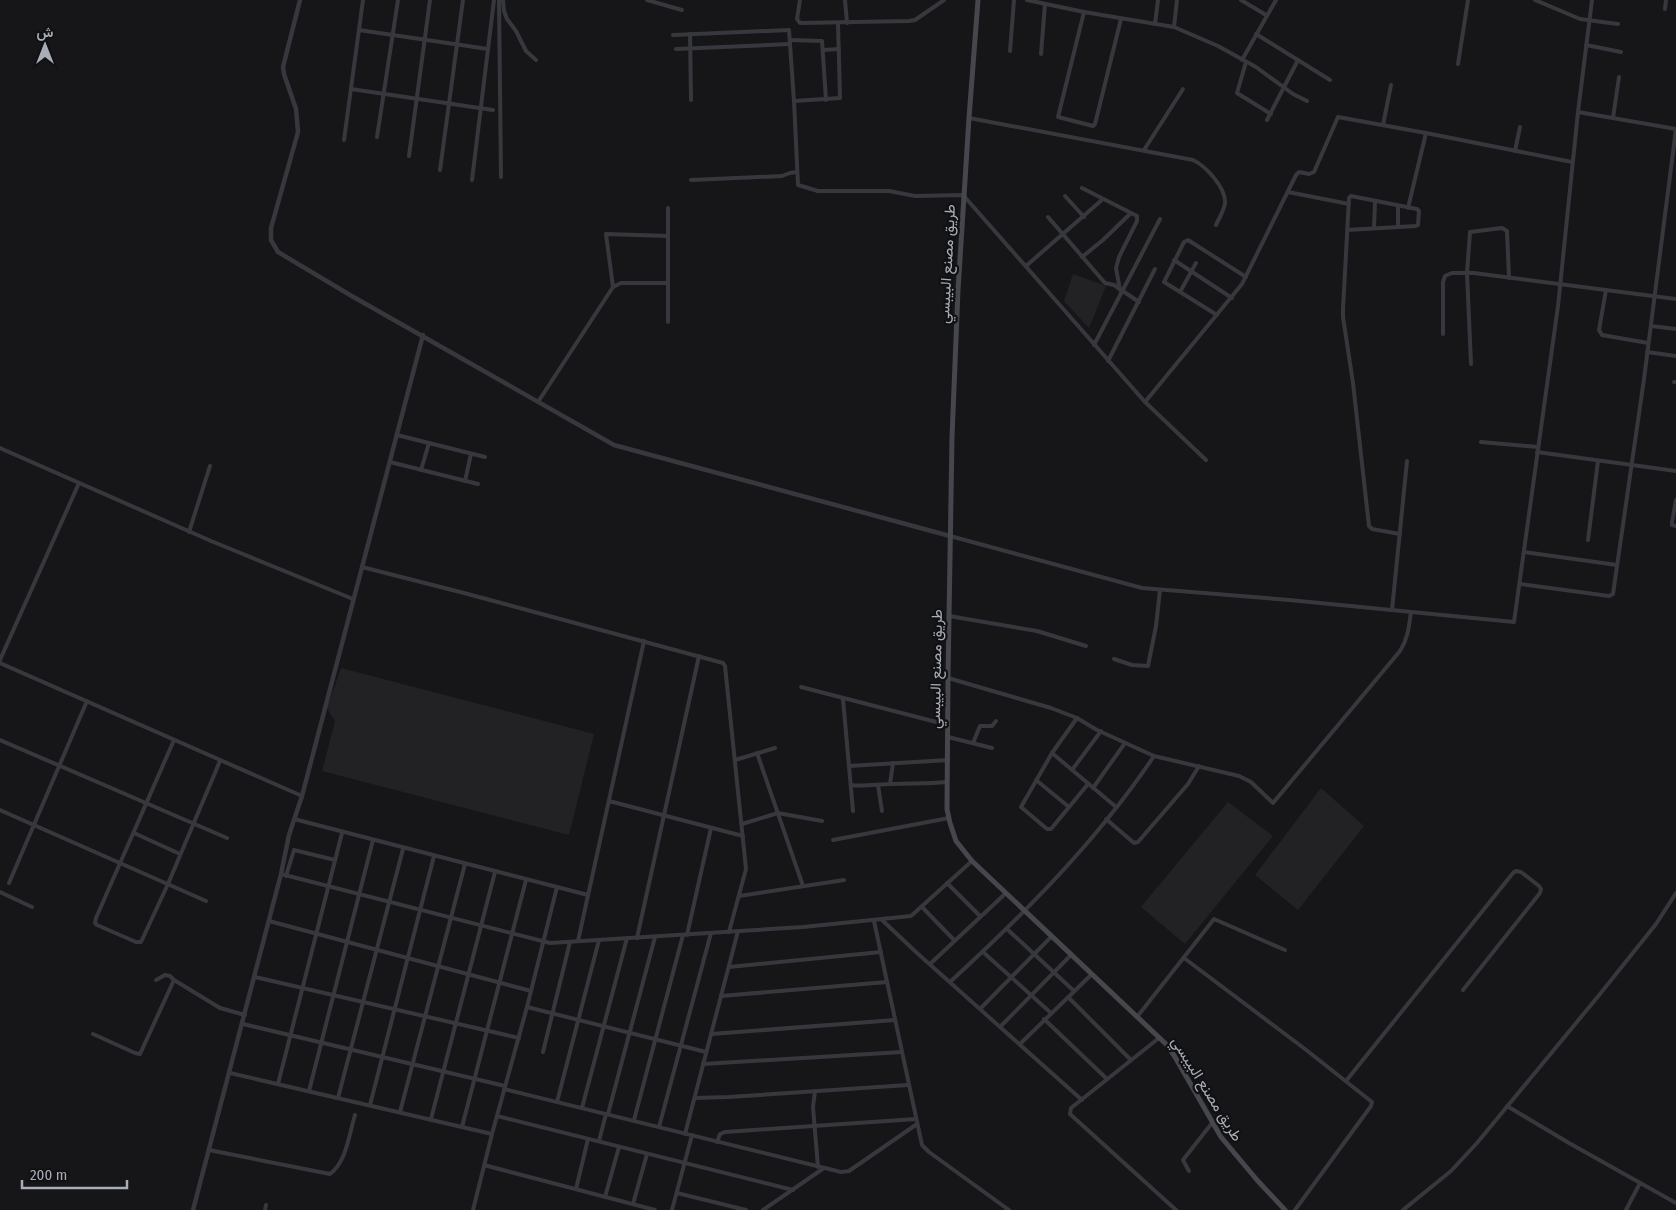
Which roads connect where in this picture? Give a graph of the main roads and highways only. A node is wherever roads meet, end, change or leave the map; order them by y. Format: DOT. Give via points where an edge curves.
graph roads {
  1 [pos="978,0"];
  2 [pos="1285,1210"];
  1 -- 2 [label="main road, طريق مصنع البيبسي" via="958,290 950,536 948,818 956,840 972,861 1159,1038 1175,1057 1233,1153"];
}
